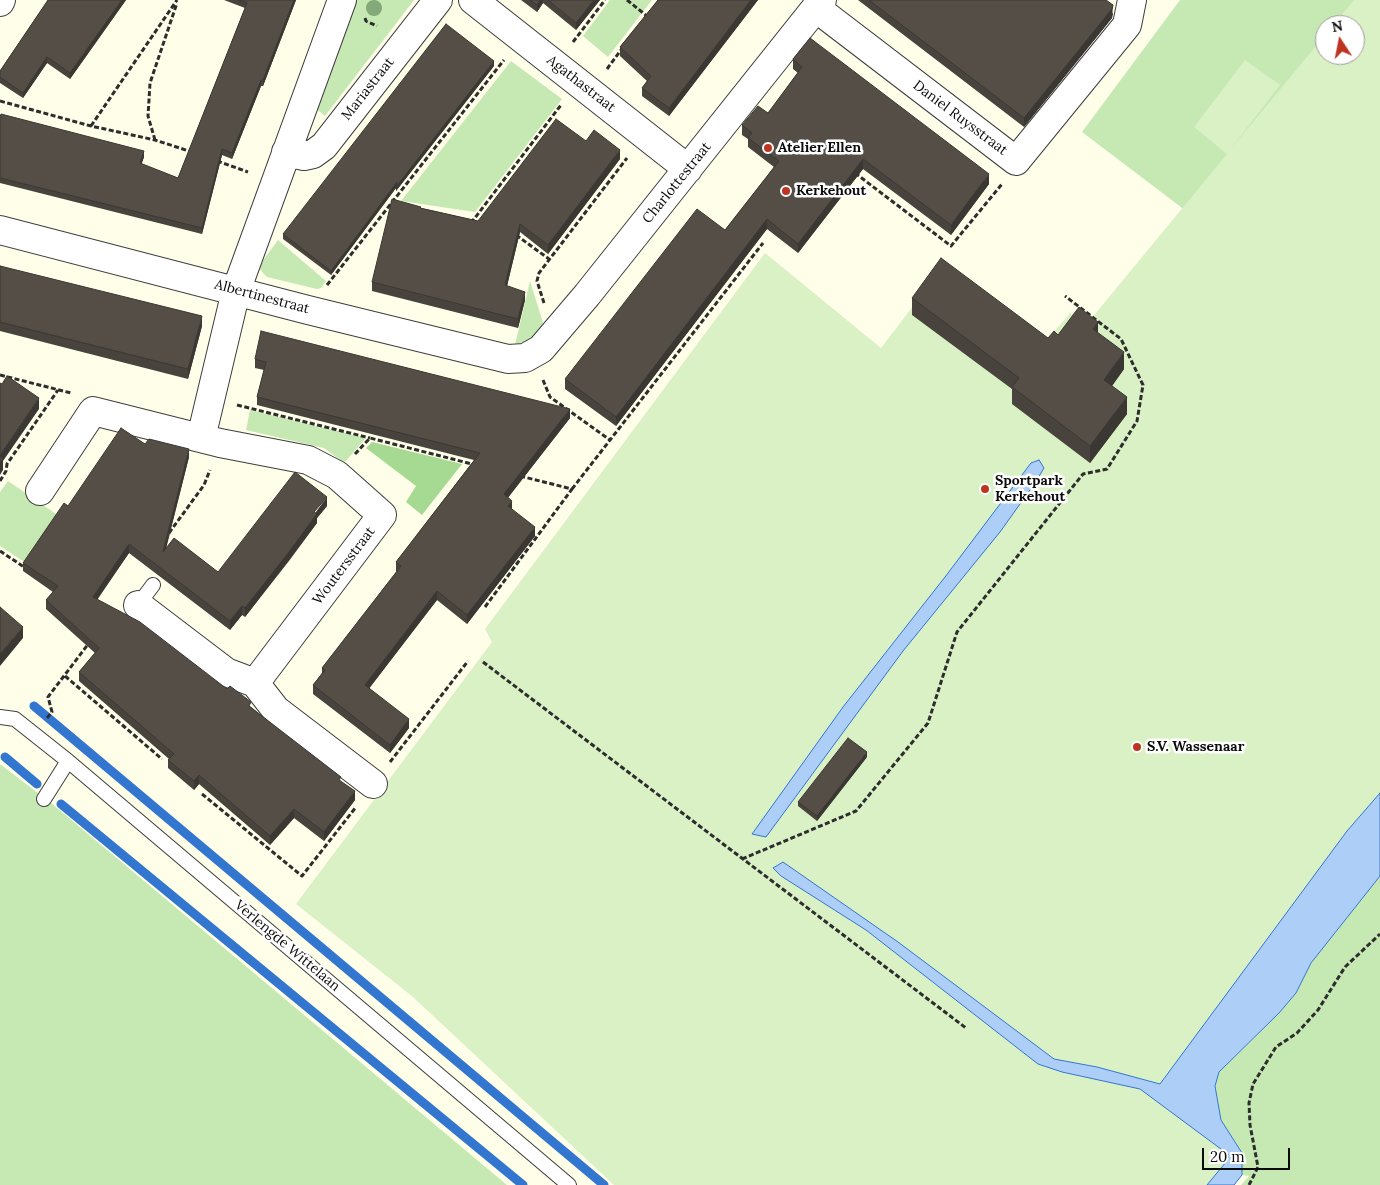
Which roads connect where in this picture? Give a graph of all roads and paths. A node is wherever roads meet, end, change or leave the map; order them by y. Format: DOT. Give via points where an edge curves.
graph roads {
  1 [pos="177,0"];
  2 [pos="342,0"];
  3 [pos="438,0"];
  4 [pos="473,0"];
  5 [pos="605,0"];
  6 [pos="627,0"];
  7 [pos="1132,0"];
  8 [pos="819,4"];
  9 [pos="642,24"];
  10 [pos="522,38"];
  11 [pos="625,46"];
  12 [pos="556,65"];
  13 [pos="584,87"];
  14 [pos="0,101"];
  15 [pos="91,126"];
  16 [pos="645,135"];
  17 [pos="155,140"];
  18 [pos="192,152"];
  19 [pos="286,152"];
  20 [pos="210,159"];
  21 [pos="1016,161"];
  22 [pos="688,169"];
  23 [pos="850,169"];
  24 [pos="275,181"];
  25 [pos="389,207"];
  26 [pos="398,209"];
  27 [pos="479,226"];
  28 [pos="0,230"];
  29 [pos="514,234"];
  30 [pos="764,243"];
  31 [pos="549,259"];
  32 [pos="236,291"];
  33 [pos="1065,296"];
  34 [pos="308,310"];
  35 [pos="554,334"];
  36 [pos="529,356"];
  37 [pos="0,375"];
  38 [pos="58,390"];
  39 [pos="210,398"];
  40 [pos="93,412"];
  41 [pos="370,438"];
  42 [pos="210,440"];
  43 [pos="610,440"];
  44 [pos="485,467"];
  45 [pos="514,474"];
  46 [pos="337,476"];
  47 [pos="0,481"];
  48 [pos="572,489"];
  49 [pos="40,491"];
  50 [pos="166,538"];
  51 [pos="146,595"];
  52 [pos="485,607"];
  53 [pos="92,639"];
  54 [pos="483,662"];
  55 [pos="65,676"];
  56 [pos="255,683"];
  57 [pos="52,712"];
  58 [pos="0,717"];
  59 [pos="162,759"];
  60 [pos="68,761"];
  61 [pos="373,784"];
  62 [pos="44,799"];
  63 [pos="742,859"];
  64 [pos="1380,934"];
  65 [pos="966,1028"];
  66 [pos="569,1185"];
  67 [pos="1249,1185"];
  1 -- 15 [label="path"];
  1 -- 17 [label="path" via="150,83 148,116"];
  2 -- 19 [label="street"];
  3 -- 19 [label="street, Mariastraat" via="324,146 304,156"];
  4 -- 10 [label="street, Agathastraat"];
  5 -- 12 [label="path"];
  6 -- 9 [label="path" via="648,16"];
  7 -- 21 [label="street, Daniel Ruysstraat" via="1127,25"];
  8 -- 21 [label="street, Daniel Ruysstraat"];
  8 -- 22 [label="street, Charlottestraat"];
  10 -- 12 [label="street, Agathastraat"];
  10 -- 25 [label="path"];
  11 -- 13 [label="path"];
  12 -- 13 [label="street, Agathastraat"];
  13 -- 16 [label="street, Agathastraat"];
  13 -- 27 [label="path" via="470,224"];
  14 -- 15 [label="path"];
  15 -- 17 [label="path"];
  16 -- 22 [label="street, Agathastraat"];
  16 -- 31 [label="path"];
  17 -- 18 [label="path"];
  19 -- 24 [label="street"];
  20 -- 24 [label="path"];
  21 -- 23 [label="path" via="1002,184 951,246"];
  22 -- 35 [label="street, Charlottestraat"];
  24 -- 32 [label="street"];
  25 -- 26 [label="path"];
  25 -- 34 [label="path"];
  28 -- 32 [label="street, Albertinestraat"];
  29 -- 31 [label="path"];
  30 -- 43 [label="path"];
  31 -- 35 [label="path" via="537,281"];
  32 -- 34 [label="street, Albertinestraat"];
  32 -- 39 [label="street"];
  33 -- 63 [label="path" via="1121,339 1143,385 1137,420 1107,469 1083,474 957,632 928,723 856,811"];
  34 -- 36 [label="street, Albertinestraat" via="508,359"];
  35 -- 36 [label="street, Charlottestraat" via="541,349"];
  36 -- 43 [label="path" via="550,397"];
  37 -- 38 [label="path"];
  38 -- 40 [label="path" via="96,400"];
  38 -- 47 [label="path" via="7,464"];
  39 -- 41 [label="path"];
  39 -- 42 [label="street"];
  40 -- 42 [label="street, Woutersstraat"];
  40 -- 49 [label="street"];
  41 -- 44 [label="path"];
  41 -- 46 [label="path"];
  42 -- 46 [label="street, Woutersstraat" via="308,460"];
  42 -- 50 [label="path" via="204,484"];
  43 -- 48 [label="path"];
  45 -- 48 [label="path"];
  46 -- 56 [label="street, Woutersstraat" via="382,515"];
  48 -- 52 [label="path"];
  51 -- 56 [label="street" via="226,672"];
  53 -- 55 [label="path"];
  54 -- 63 [label="path"];
  55 -- 57 [label="path" via="48,697"];
  55 -- 59 [label="path"];
  56 -- 61 [label="street" via="276,710"];
  58 -- 60 [label="lane, Verlengde Wittelaan" via="15,719"];
  60 -- 62 [label="lane"];
  60 -- 66 [label="lane, Verlengde Wittelaan"];
  63 -- 65 [label="path"];
  64 -- 67 [label="path" via="1344,967 1318,1010 1297,1033 1276,1046 1252,1084 1250,1125 1258,1167"];
}
